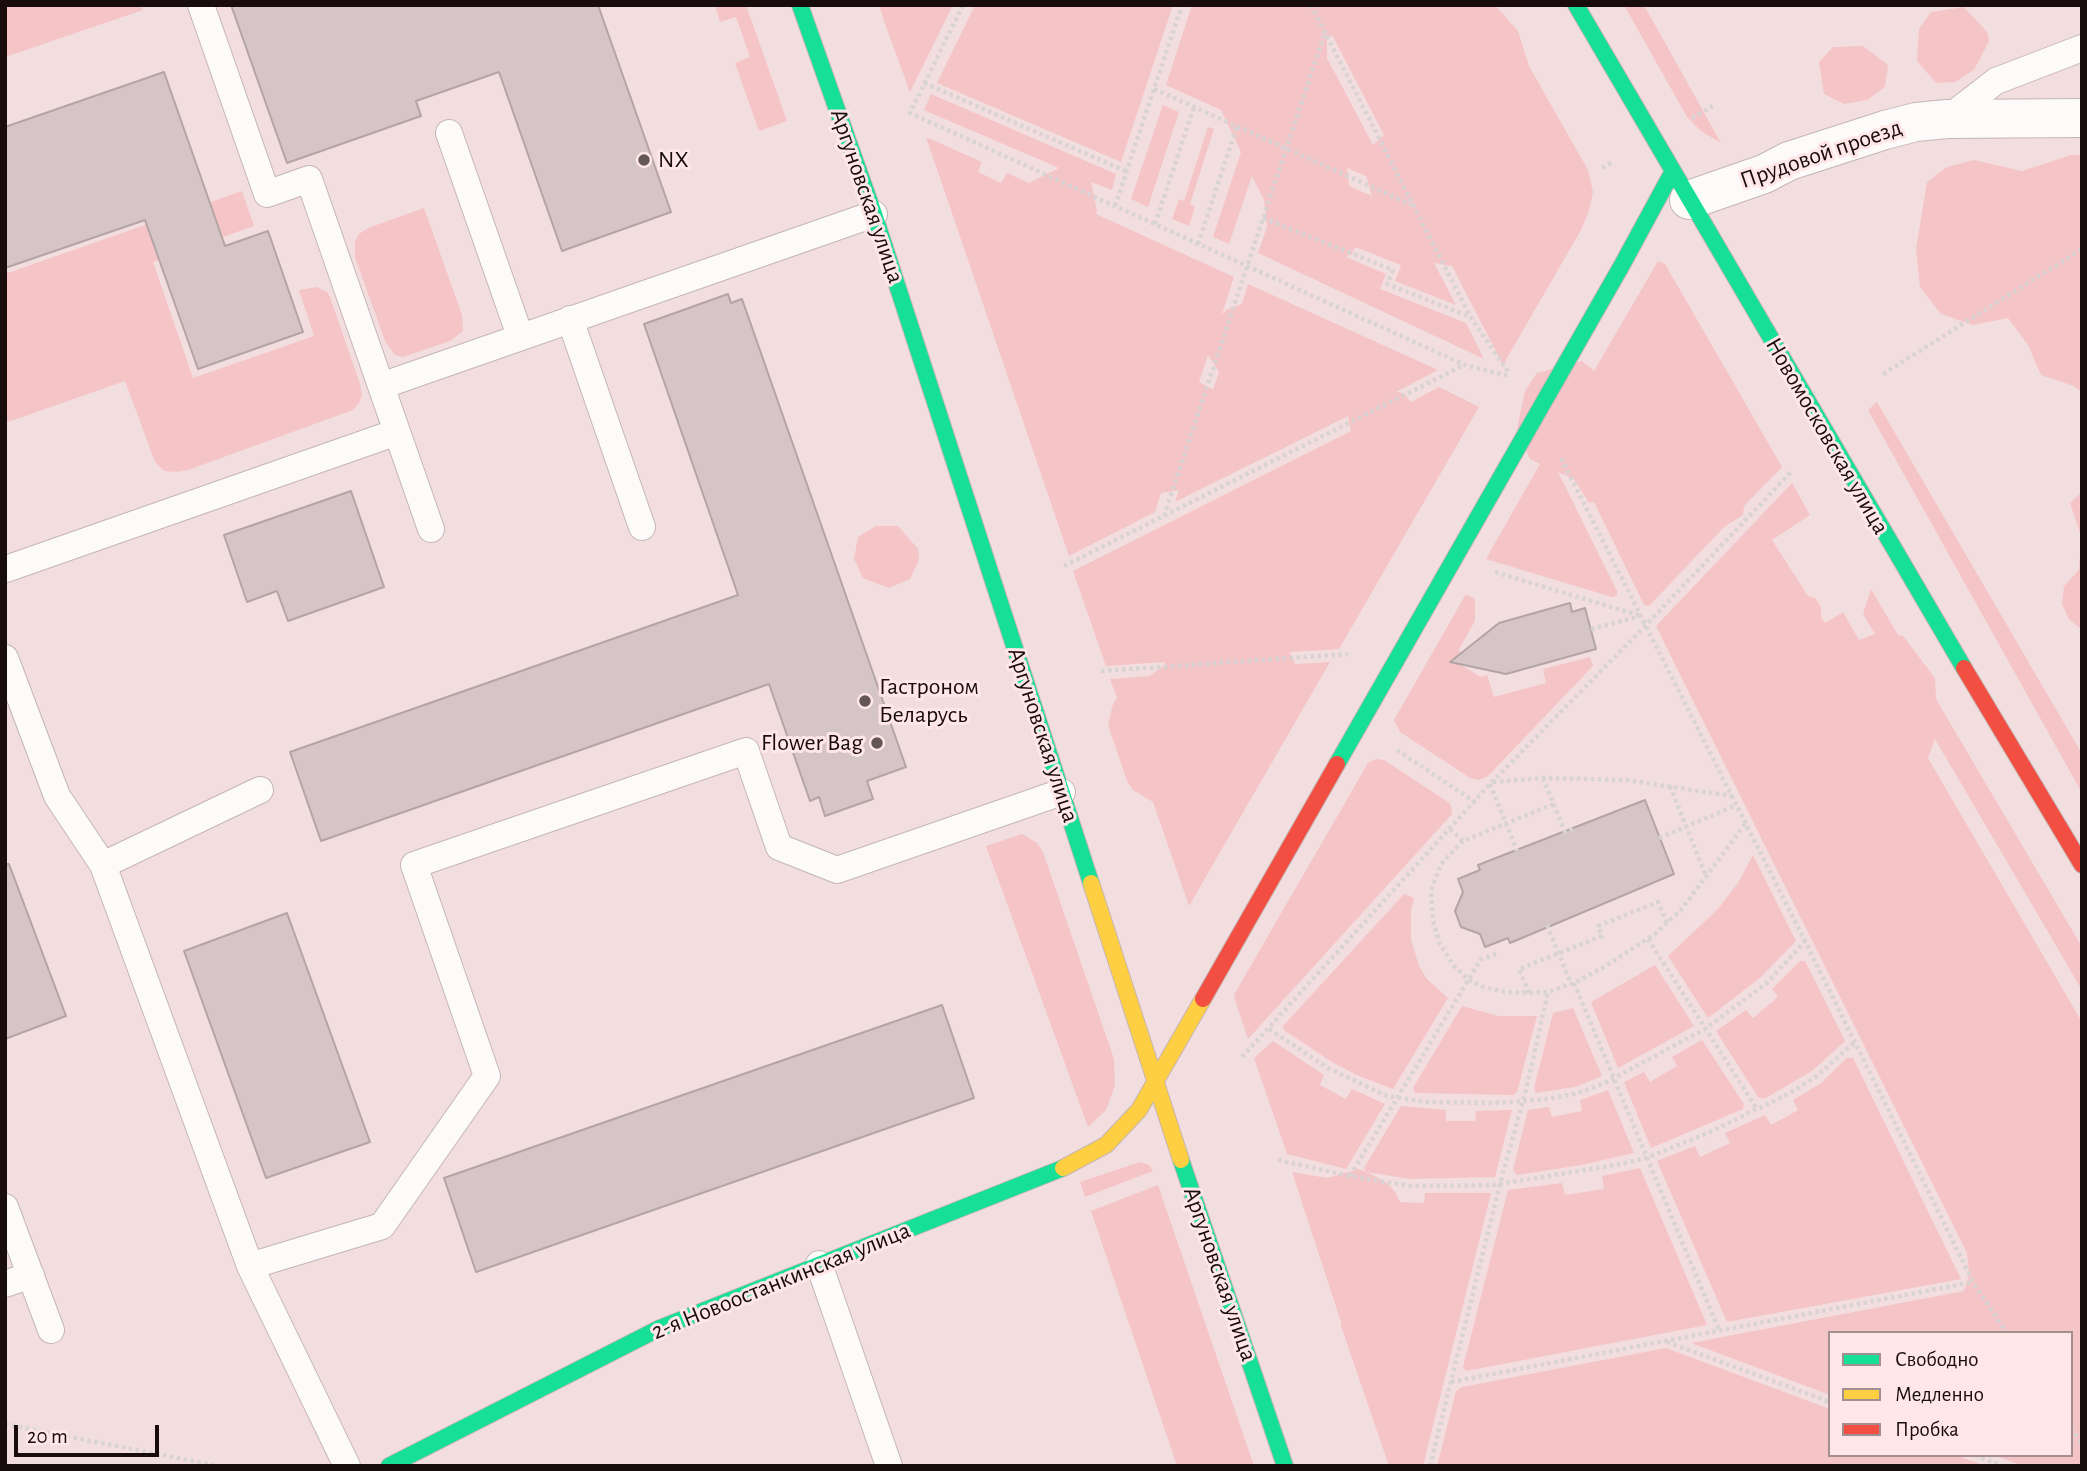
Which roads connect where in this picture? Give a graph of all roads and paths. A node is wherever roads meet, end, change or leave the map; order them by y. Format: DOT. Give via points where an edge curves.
graph roads {
  1 [pos="201,5"];
  2 [pos="800,5"];
  3 [pos="962,5"];
  4 [pos="1182,5"];
  5 [pos="1311,5"];
  6 [pos="1576,5"];
  7 [pos="1325,32"];
  8 [pos="2082,47"];
  9 [pos="924,83"];
  10 [pos="1154,89"];
  11 [pos="1194,107"];
  12 [pos="2082,118"];
  13 [pos="1947,119"];
  14 [pos="1237,127"];
  15 [pos="449,133"];
  16 [pos="1286,148"];
  17 [pos="1126,171"];
  18 [pos="1681,185"];
  19 [pos="1412,205"];
  20 [pos="1115,206"];
  21 [pos="874,214"];
  22 [pos="1263,218"];
  23 [pos="1155,224"];
  24 [pos="1198,244"];
  25 [pos="2082,249"];
  26 [pos="1246,266"];
  27 [pos="1471,318"];
  28 [pos="570,319"];
  29 [pos="520,336"];
  30 [pos="1465,365"];
  31 [pos="1883,374"];
  32 [pos="381,386"];
  33 [pos="397,432"];
  34 [pos="1556,447"];
  35 [pos="1792,471"];
  36 [pos="1164,516"];
  37 [pos="642,527"];
  38 [pos="431,529"];
  39 [pos="1064,566"];
  40 [pos="6,569"];
  41 [pos="1487,570"];
  42 [pos="1641,615"];
  43 [pos="1646,625"];
  44 [pos="1591,629"];
  45 [pos="1348,654"];
  46 [pos="5,659"];
  47 [pos="1101,671"];
  48 [pos="1387,743"];
  49 [pos="1543,778"];
  50 [pos="1491,783"];
  51 [pos="1670,786"];
  52 [pos="260,790"];
  53 [pos="1062,792"];
  54 [pos="1733,796"];
  55 [pos="1475,802"];
  56 [pos="1553,804"];
  57 [pos="1737,805"];
  58 [pos="1506,823"];
  59 [pos="1745,824"];
  60 [pos="1686,827"];
  61 [pos="1574,828"];
  62 [pos="1450,829"];
  63 [pos="1659,838"];
  64 [pos="1463,841"];
  65 [pos="1517,851"];
  66 [pos="103,865"];
  67 [pos="2082,865"];
  68 [pos="1707,877"];
  69 [pos="1667,923"];
  70 [pos="1547,925"];
  71 [pos="1648,939"];
  72 [pos="1805,941"];
  73 [pos="1499,953"];
  74 [pos="1558,953"];
  75 [pos="1469,980"];
  76 [pos="1572,984"];
  77 [pos="1548,992"];
  78 [pos="1529,993"];
  79 [pos="1269,1029"];
  80 [pos="1705,1029"];
  81 [pos="1854,1042"];
  82 [pos="1242,1057"];
  83 [pos="1613,1079"];
  84 [pos="1155,1082"];
  85 [pos="1398,1098"];
  86 [pos="1523,1102"];
  87 [pos="1757,1109"];
  88 [pos="1646,1158"];
  89 [pos="1278,1160"];
  90 [pos="1350,1177"];
  91 [pos="1500,1184"];
  92 [pos="5,1207"];
  93 [pos="819,1264"];
  94 [pos="250,1266"];
  95 [pos="31,1275"];
  96 [pos="1973,1283"];
  97 [pos="5,1284"];
  98 [pos="51,1330"];
  99 [pos="1719,1330"];
  100 [pos="2006,1331"];
  101 [pos="1666,1341"];
  102 [pos="1451,1382"];
  103 [pos="1828,1401"];
  104 [pos="5,1424"];
  105 [pos="1980,1457"];
  106 [pos="218,1466"];
  107 [pos="346,1466"];
  108 [pos="390,1466"];
  109 [pos="889,1466"];
  110 [pos="1285,1466"];
  111 [pos="1430,1466"];
  112 [pos="2003,1466"];
  1 -- 32 [label="lane" via="267,194 309,179"];
  2 -- 21 [label="main road, Аргуновская улица"];
  3 -- 9 [label="path"];
  4 -- 10 [label="path"];
  5 -- 7 [label="path"];
  6 -- 18 [label="main road, Новомосковская улица"];
  7 -- 16 [label="path"];
  7 -- 19 [label="path"];
  8 -- 13 [label="lane" via="1996,81"];
  9 -- 17 [label="path"];
  9 -- 20 [label="path" via="910,113"];
  10 -- 11 [label="path"];
  10 -- 17 [label="path"];
  11 -- 14 [label="path"];
  11 -- 23 [label="path"];
  12 -- 13 [label="street, Прудовой проезд"];
  13 -- 18 [label="street, Прудовой проезд" via="1885,130 1763,174"];
  14 -- 16 [label="path"];
  14 -- 24 [label="path"];
  15 -- 29 [label="lane"];
  16 -- 19 [label="path"];
  16 -- 22 [label="path"];
  17 -- 20 [label="path"];
  18 -- 67 [label="main road, Новомосковская улица"];
  18 -- 84 [label="main road, 2-я Новоостанкинская улица" via="1622,265"];
  19 -- 27 [label="path"];
  20 -- 23 [label="path"];
  21 -- 28 [label="lane"];
  21 -- 53 [label="main road, Аргуновская улица"];
  22 -- 26 [label="path"];
  22 -- 27 [label="path" via="1393,270 1387,284"];
  23 -- 24 [label="path"];
  24 -- 26 [label="path"];
  25 -- 31 [label="path"];
  26 -- 30 [label="path"];
  26 -- 36 [label="path"];
  27 -- 30 [label="path" via="1512,377"];
  28 -- 29 [label="lane"];
  28 -- 37 [label="lane"];
  29 -- 32 [label="lane"];
  30 -- 36 [label="path"];
  32 -- 33 [label="lane"];
  33 -- 38 [label="lane"];
  33 -- 40 [label="lane"];
  34 -- 42 [label="path"];
  35 -- 43 [label="path"];
  36 -- 39 [label="path"];
  41 -- 42 [label="path"];
  42 -- 43 [label="path"];
  42 -- 44 [label="path"];
  43 -- 50 [label="path"];
  43 -- 54 [label="path"];
  45 -- 47 [label="path"];
  46 -- 66 [label="lane" via="57,796"];
  48 -- 55 [label="path"];
  49 -- 50 [label="path"];
  49 -- 51 [label="path"];
  49 -- 56 [label="path"];
  50 -- 55 [label="path"];
  50 -- 58 [label="path"];
  51 -- 54 [label="path"];
  51 -- 60 [label="path"];
  52 -- 66 [label="lane"];
  53 -- 84 [label="main road, Аргуновская улица"];
  53 -- 94 [label="lane" via="837,870 779,847 746,751 414,865 487,1076 382,1226"];
  54 -- 57 [label="path"];
  55 -- 62 [label="path"];
  56 -- 58 [label="path"];
  56 -- 61 [label="path" via="1565,832"];
  57 -- 59 [label="path"];
  57 -- 60 [label="path"];
  58 -- 64 [label="path"];
  58 -- 65 [label="path"];
  59 -- 68 [label="path"];
  59 -- 72 [label="path"];
  60 -- 63 [label="path"];
  60 -- 68 [label="path"];
  62 -- 64 [label="path"];
  62 -- 79 [label="path"];
  64 -- 75 [label="path" via="1441,864 1431,890 1440,944"];
  66 -- 94 [label="lane"];
  68 -- 69 [label="path"];
  69 -- 71 [label="path"];
  69 -- 74 [label="path" via="1658,902 1598,926 1602,936"];
  70 -- 74 [label="path"];
  71 -- 76 [label="path"];
  71 -- 80 [label="path"];
  72 -- 80 [label="path" via="1767,983"];
  72 -- 81 [label="path"];
  73 -- 75 [label="path" via="1481,959"];
  74 -- 76 [label="path"];
  74 -- 78 [label="path" via="1519,969"];
  75 -- 78 [label="path" via="1506,992"];
  75 -- 85 [label="path"];
  76 -- 77 [label="path"];
  76 -- 83 [label="path"];
  77 -- 78 [label="path"];
  77 -- 86 [label="path"];
  79 -- 82 [label="path"];
  79 -- 85 [label="path" via="1328,1068"];
  80 -- 83 [label="path"];
  80 -- 87 [label="path"];
  81 -- 87 [label="path" via="1817,1076"];
  81 -- 96 [label="path"];
  83 -- 86 [label="path" via="1578,1093"];
  83 -- 88 [label="path"];
  84 -- 93 [label="main road, 2-я Новоостанкинская улица" via="1139,1110 1106,1145 1069,1166"];
  84 -- 110 [label="main road, Аргуновская улица"];
  85 -- 86 [label="path"];
  85 -- 90 [label="path"];
  86 -- 91 [label="path"];
  87 -- 88 [label="path"];
  88 -- 91 [label="path"];
  88 -- 99 [label="path"];
  89 -- 90 [label="path"];
  90 -- 91 [label="path" via="1410,1186"];
  91 -- 102 [label="path"];
  92 -- 95 [label="lane"];
  93 -- 108 [label="main road, 2-я Новоостанкинская улица" via="660,1328"];
  93 -- 109 [label="lane"];
  94 -- 107 [label="lane"];
  95 -- 97 [label="lane"];
  95 -- 98 [label="lane"];
  96 -- 99 [label="path"];
  96 -- 100 [label="path"];
  99 -- 101 [label="path"];
  101 -- 102 [label="path"];
  101 -- 103 [label="path"];
  102 -- 111 [label="path"];
  104 -- 106 [label="path"];
  105 -- 112 [label="path"];
}
